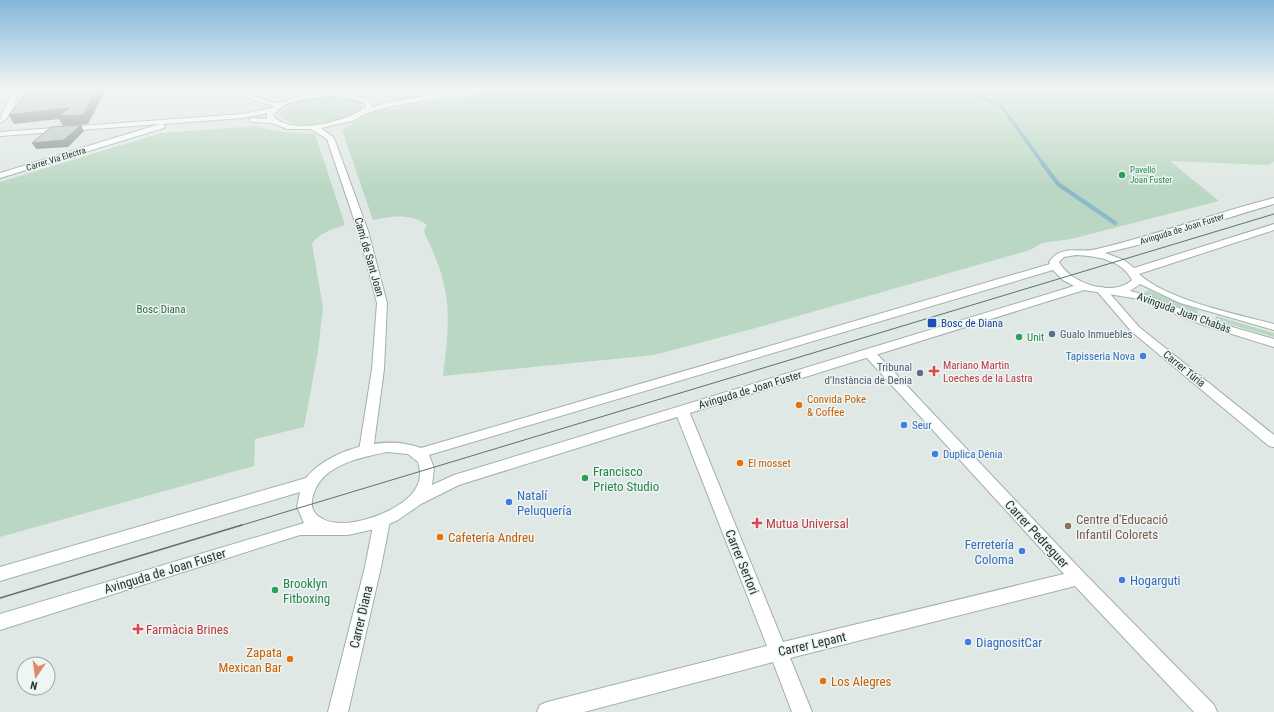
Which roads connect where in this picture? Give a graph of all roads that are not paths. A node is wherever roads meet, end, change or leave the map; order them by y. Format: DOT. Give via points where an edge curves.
graph roads {
  1 [pos="158,122"];
  2 [pos="214,122"];
  3 [pos="275,122"];
  4 [pos="341,122"];
  5 [pos="342,122"];
  6 [pos="161,126"];
  7 [pos="311,127"];
  8 [pos="118,130"];
  9 [pos="0,134"];
  10 [pos="330,138"];
  11 [pos="0,139"];
  12 [pos="112,142"];
  13 [pos="0,176"];
  14 [pos="1274,201"];
  15 [pos="1274,227"];
  16 [pos="1088,253"];
  17 [pos="1055,266"];
  18 [pos="1134,275"];
  19 [pos="1085,286"];
  20 [pos="1101,290"];
  21 [pos="1117,291"];
  22 [pos="1274,328"];
  23 [pos="1274,343"];
  24 [pos="870,354"];
  25 [pos="682,412"];
  26 [pos="1274,442"];
  27 [pos="366,451"];
  28 [pos="420,453"];
  29 [pos="310,483"];
  30 [pos="416,500"];
  31 [pos="382,521"];
  32 [pos="332,529"];
  33 [pos="0,574"];
  34 [pos="1078,578"];
  35 [pos="0,622"];
  36 [pos="779,652"];
  37 [pos="338,712"];
  38 [pos="547,712"];
  39 [pos="802,712"];
  40 [pos="1207,712"];
  1 -- 9 [label="street"];
  2 -- 6 [label="street"];
  3 -- 7 [label="street" via="286,126"];
  4 -- 7 [label="street"];
  5 -- 10 [label="street"];
  6 -- 8 [label="street"];
  6 -- 12 [label="street, Carrer Via Electra"];
  7 -- 10 [label="street"];
  8 -- 11 [label="street"];
  8 -- 12 [label="street" via="124,133"];
  10 -- 27 [label="street, Camí de Sant Joan" via="363,231 382,303 378,369"];
  12 -- 13 [label="street, Carrer Via Electra"];
  14 -- 16 [label="street, Avinguda de Joan Fuster" via="1104,252"];
  15 -- 18 [label="street"];
  16 -- 17 [label="street, Avinguda de Joan Fuster" via="1063,254 1056,259"];
  16 -- 18 [label="street, Avinguda Juan Chabàs" via="1118,262"];
  17 -- 19 [label="street, Avinguda Juan Chabàs" via="1065,277"];
  17 -- 28 [label="street"];
  18 -- 21 [label="street" via="1137,281 1132,287"];
  18 -- 22 [label="street, Avinguda Juan Chabàs" via="1147,286"];
  19 -- 20 [label="street, Avinguda Juan Chabàs"];
  19 -- 24 [label="street, Avinguda de Joan Fuster"];
  20 -- 21 [label="street, Avinguda Juan Chabàs"];
  20 -- 26 [label="street, Carrer Túria" via="1135,329"];
  21 -- 23 [label="street, Avinguda Juan Chabàs" via="1142,297 1207,323"];
  24 -- 25 [label="street, Avinguda de Joan Fuster"];
  24 -- 34 [label="street, Carrer Pedreguer"];
  25 -- 30 [label="street, Avinguda de Joan Fuster" via="454,481"];
  25 -- 36 [label="street, Carrer Sertori"];
  27 -- 28 [label="street" via="402,447"];
  27 -- 29 [label="street" via="342,458 327,466"];
  28 -- 30 [label="street" via="426,459 427,482"];
  29 -- 32 [label="street" via="304,500 308,518"];
  29 -- 33 [label="street"];
  30 -- 31 [label="street"];
  31 -- 32 [label="street" via="359,527"];
  31 -- 37 [label="street, Carrer Diana"];
  32 -- 35 [label="street, Avinguda de Joan Fuster" via="300,529"];
  34 -- 36 [label="street, Carrer Lepant"];
  34 -- 40 [label="street, Carrer Pedreguer"];
  36 -- 38 [label="street, Carrer Lepant"];
  36 -- 39 [label="street, Carrer Sertori"];
}
